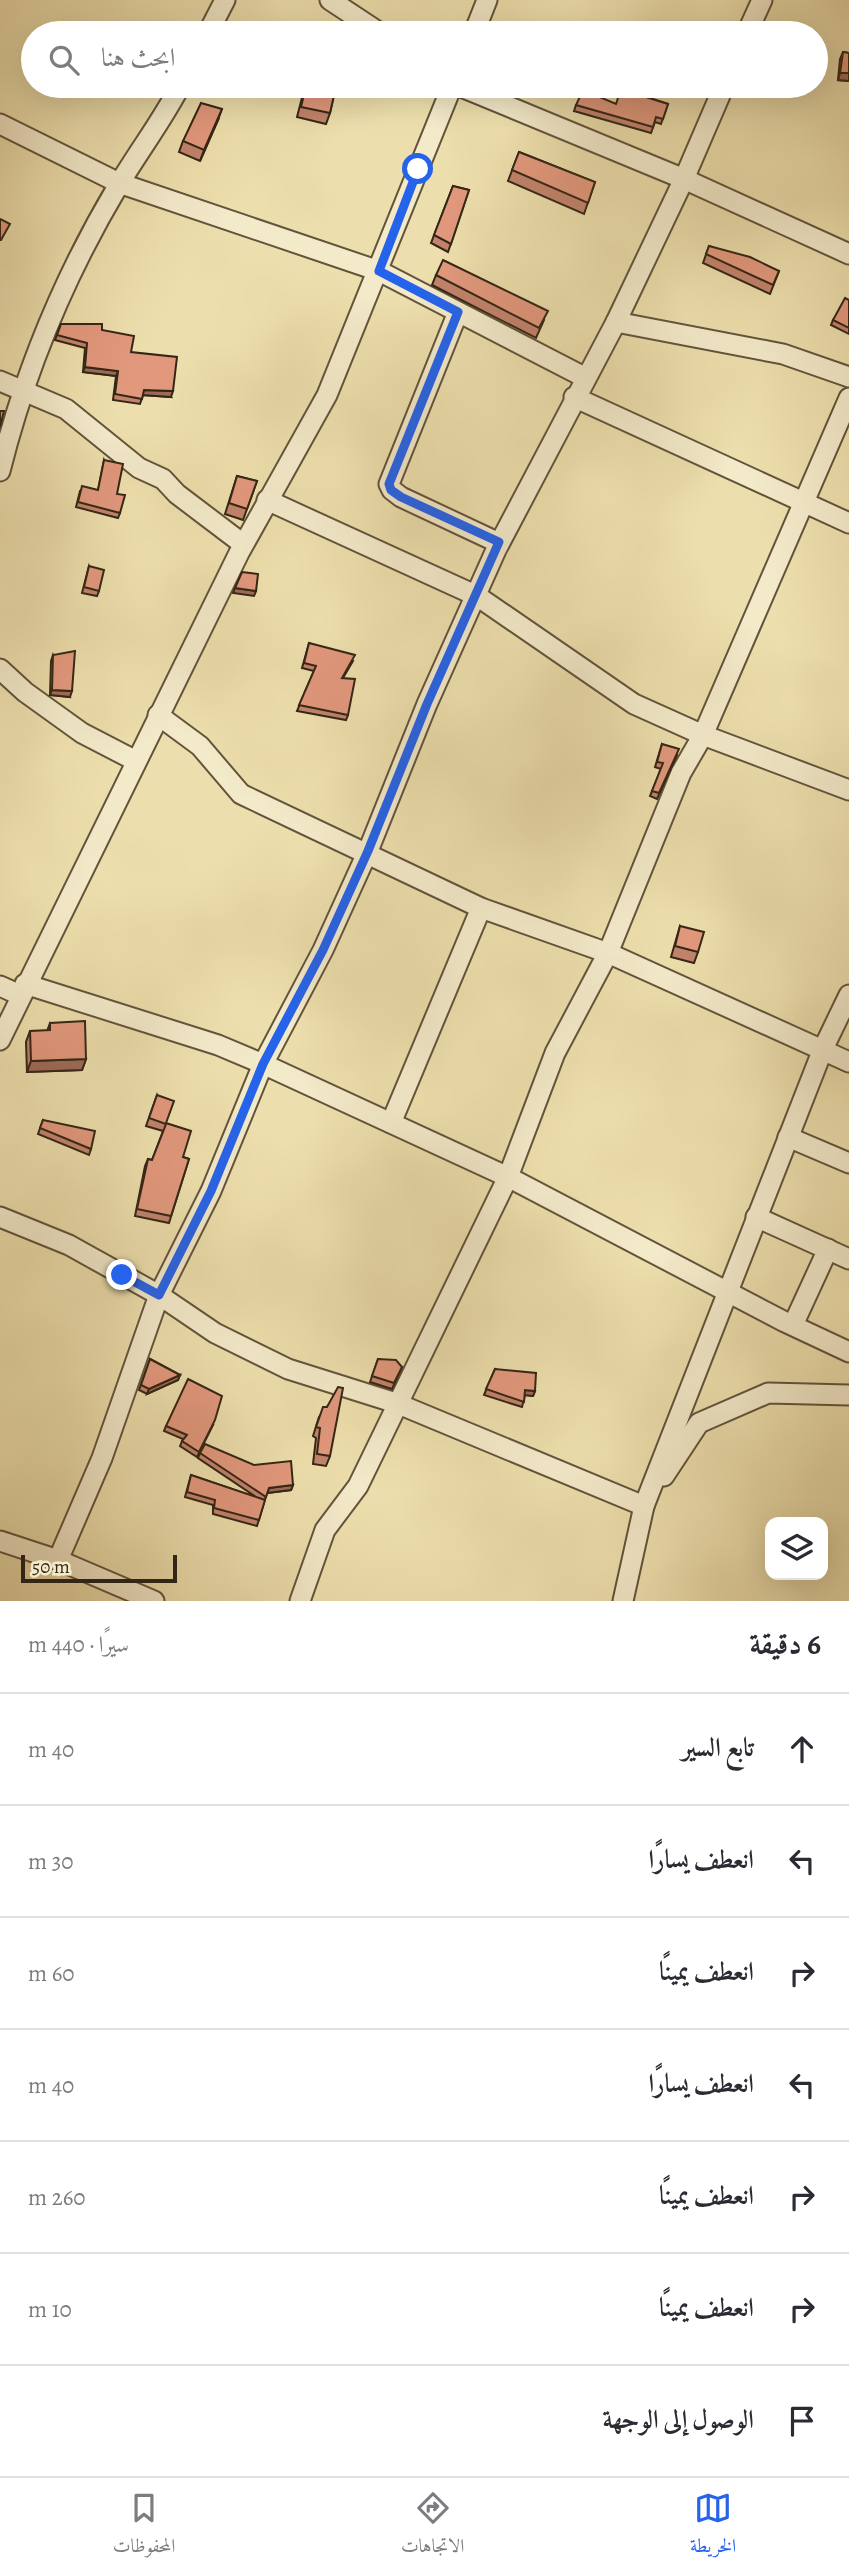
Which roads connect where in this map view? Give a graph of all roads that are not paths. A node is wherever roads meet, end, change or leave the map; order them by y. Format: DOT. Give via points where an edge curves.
graph roads {
  1 [pos="225,0"];
  2 [pos="330,0"];
  3 [pos="487,0"];
  4 [pos="762,0"];
  5 [pos="214,21"];
  6 [pos="362,21"];
  7 [pos="479,21"];
  8 [pos="752,21"];
  9 [pos="173,98"];
  10 [pos="447,98"];
  11 [pos="488,98"];
  12 [pos="719,98"];
  13 [pos="0,124"];
  14 [pos="684,179"];
  15 [pos="119,183"];
  16 [pos="849,254"];
  17 [pos="379,271"];
  18 [pos="458,312"];
  19 [pos="616,322"];
  20 [pos="849,376"];
  21 [pos="586,378"];
  22 [pos="0,382"];
  23 [pos="23,390"];
  24 [pos="574,397"];
  25 [pos="849,398"];
  26 [pos="0,471"];
  27 [pos="267,500"];
  28 [pos="802,501"];
  29 [pos="849,523"];
  30 [pos="499,542"];
  31 [pos="243,544"];
  32 [pos="477,596"];
  33 [pos="0,669"];
  34 [pos="158,715"];
  35 [pos="704,735"];
  36 [pos="136,761"];
  37 [pos="849,789"];
  38 [pos="368,851"];
  39 [pos="481,908"];
  40 [pos="608,953"];
  41 [pos="0,986"];
  42 [pos="23,989"];
  43 [pos="849,995"];
  44 [pos="0,1040"];
  45 [pos="823,1049"];
  46 [pos="849,1062"];
  47 [pos="263,1064"];
  48 [pos="391,1123"];
  49 [pos="788,1137"];
  50 [pos="849,1163"];
  51 [pos="508,1177"];
  52 [pos="0,1217"];
  53 [pos="756,1217"];
  54 [pos="828,1249"];
  55 [pos="849,1259"];
  56 [pos="727,1292"];
  57 [pos="159,1295"];
  58 [pos="793,1325"];
  59 [pos="849,1352"];
  60 [pos="849,1395"];
  61 [pos="396,1403"];
  62 [pos="644,1506"];
  63 [pos="0,1541"];
  64 [pos="58,1560"];
  65 [pos="154,1601"];
  66 [pos="300,1601"];
  67 [pos="623,1601"];
  1 -- 5 [label="street"];
  2 -- 6 [label="street"];
  3 -- 7 [label="street"];
  4 -- 8 [label="street"];
  9 -- 15 [label="street"];
  10 -- 17 [label="street"];
  11 -- 14 [label="street"];
  12 -- 14 [label="street"];
  13 -- 15 [label="street"];
  14 -- 16 [label="street"];
  14 -- 19 [label="street"];
  15 -- 17 [label="street"];
  15 -- 23 [label="street" via="72,270"];
  17 -- 18 [label="street"];
  17 -- 27 [label="street" via="327,395"];
  18 -- 21 [label="street"];
  18 -- 30 [label="street" via="389,484 401,497"];
  19 -- 20 [label="street" via="783,354"];
  19 -- 21 [label="street"];
  21 -- 24 [label="street"];
  22 -- 23 [label="street"];
  23 -- 26 [label="street"];
  23 -- 31 [label="street" via="66,409"];
  24 -- 28 [label="street"];
  24 -- 30 [label="street"];
  25 -- 28 [label="street"];
  27 -- 31 [label="street"];
  27 -- 32 [label="street"];
  28 -- 29 [label="street"];
  28 -- 35 [label="street"];
  30 -- 32 [label="street"];
  31 -- 34 [label="street"];
  32 -- 35 [label="street" via="620,697"];
  32 -- 38 [label="street" via="427,704"];
  33 -- 36 [label="street" via="82,733"];
  34 -- 36 [label="street"];
  34 -- 38 [label="street" via="200,746 241,794"];
  35 -- 37 [label="street"];
  35 -- 40 [label="street" via="681,774"];
  36 -- 42 [label="street"];
  38 -- 39 [label="street"];
  38 -- 47 [label="street"];
  39 -- 40 [label="street"];
  39 -- 48 [label="street"];
  40 -- 45 [label="street"];
  40 -- 51 [label="street" via="555,1053"];
  41 -- 42 [label="street"];
  42 -- 44 [label="street"];
  42 -- 47 [label="street" via="218,1045"];
  43 -- 45 [label="street"];
  45 -- 46 [label="street"];
  45 -- 49 [label="street"];
  47 -- 48 [label="street"];
  47 -- 57 [label="street" via="211,1191"];
  48 -- 51 [label="street"];
  49 -- 50 [label="street"];
  49 -- 53 [label="street"];
  51 -- 56 [label="street"];
  51 -- 61 [label="street"];
  52 -- 57 [label="street" via="69,1245"];
  53 -- 54 [label="street"];
  53 -- 56 [label="street"];
  54 -- 55 [label="street"];
  54 -- 58 [label="street"];
  56 -- 58 [label="street"];
  56 -- 62 [label="street"];
  57 -- 61 [label="street" via="215,1333 288,1369"];
  57 -- 64 [label="street" via="102,1458"];
  58 -- 59 [label="street"];
  60 -- 62 [label="street" via="768,1393 699,1423"];
  61 -- 62 [label="street"];
  61 -- 66 [label="street" via="358,1486 325,1530"];
  62 -- 67 [label="street"];
  63 -- 64 [label="street"];
  64 -- 65 [label="street"];
}
